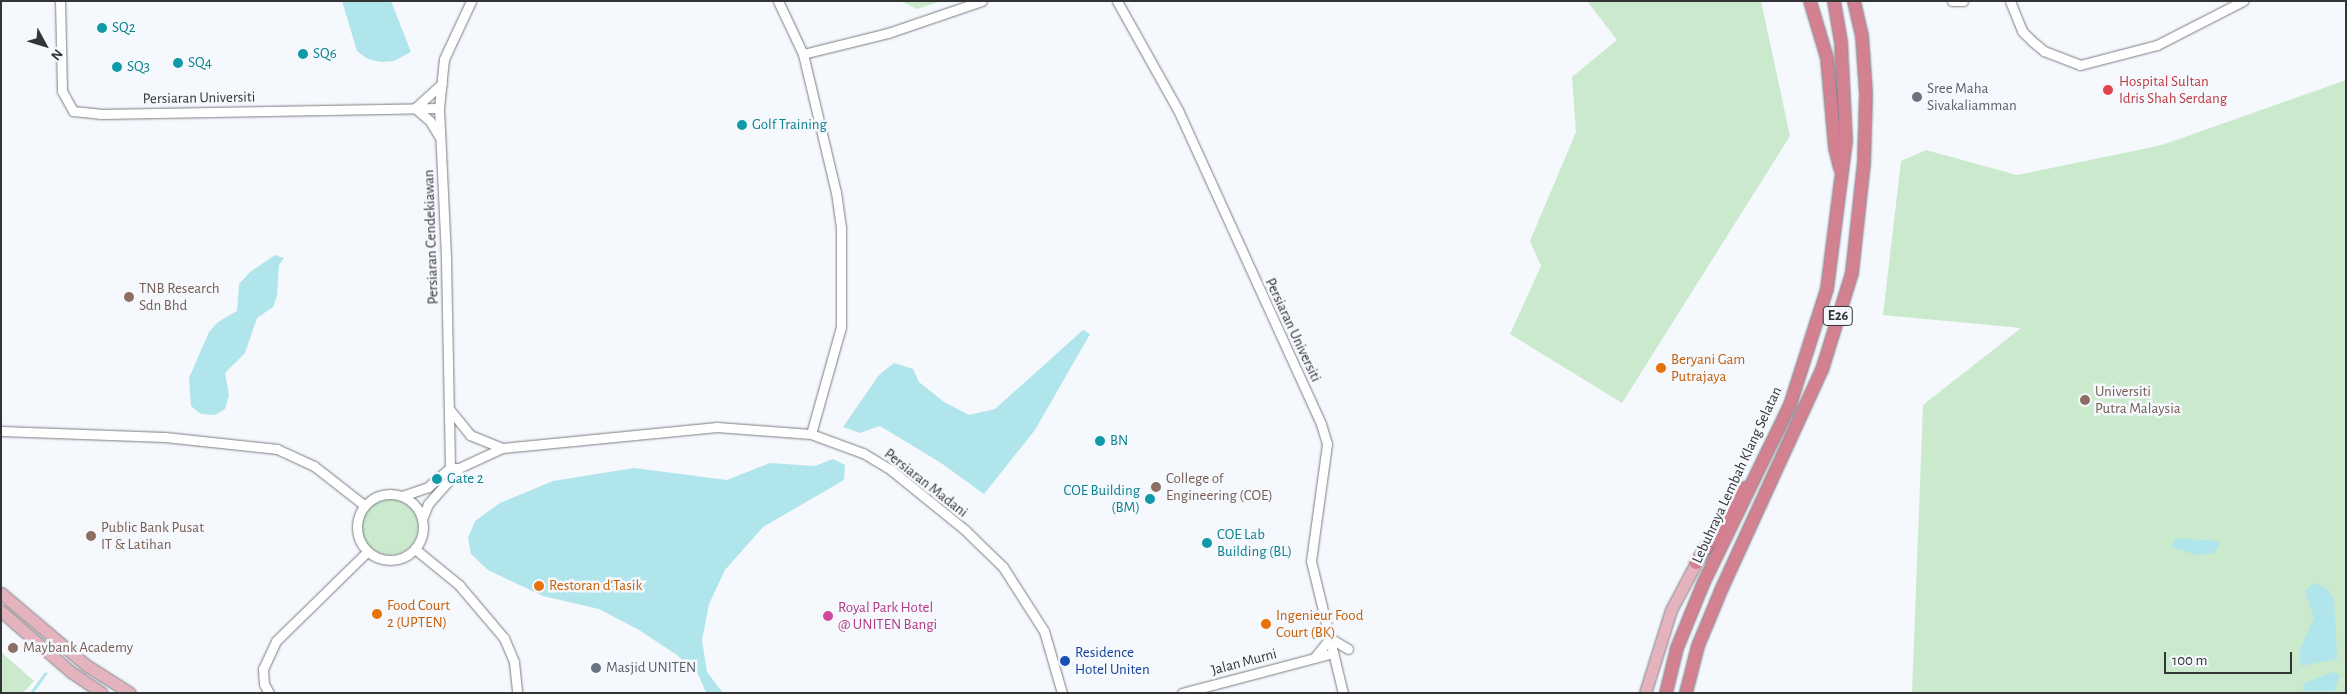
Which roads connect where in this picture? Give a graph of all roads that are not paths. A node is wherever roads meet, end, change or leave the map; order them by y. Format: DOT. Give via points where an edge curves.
graph roads {
  1 [pos="60,1"];
  2 [pos="470,1"];
  3 [pos="778,1"];
  4 [pos="982,1"];
  5 [pos="1117,1"];
  6 [pos="1810,1"];
  7 [pos="1834,1"];
  8 [pos="1854,1"];
  9 [pos="1952,1"];
  10 [pos="1963,1"];
  11 [pos="2010,1"];
  12 [pos="2243,1"];
  13 [pos="803,54"];
  14 [pos="442,84"];
  15 [pos="415,108"];
  16 [pos="439,108"];
  17 [pos="440,139"];
  18 [pos="1842,178"];
  19 [pos="450,410"];
  20 [pos="1,431"];
  21 [pos="811,434"];
  22 [pos="502,448"];
  23 [pos="1765,461"];
  24 [pos="455,470"];
  25 [pos="402,496"];
  26 [pos="364,505"];
  27 [pos="422,519"];
  28 [pos="415,548"];
  29 [pos="366,552"];
  30 [pos="1696,563"];
  31 [pos="1,593"];
  32 [pos="1,611"];
  33 [pos="1330,638"];
  34 [pos="1348,649"];
  35 [pos="1333,654"];
  36 [pos="1314,659"];
  37 [pos="102,693"];
  38 [pos="130,693"];
  39 [pos="269,693"];
  40 [pos="518,693"];
  41 [pos="1062,693"];
  42 [pos="1182,693"];
  43 [pos="1343,693"];
  44 [pos="1645,693"];
  45 [pos="1666,693"];
  46 [pos="1686,693"];
  1 -- 15 [label="street, Persiaran Universiti" via="62,91 72,111 100,114"];
  2 -- 14 [label="street, Persiaran Cendekiawan" via="444,59"];
  3 -- 13 [label="street"];
  4 -- 13 [label="street" via="897,31"];
  5 -- 33 [label="street, Persiaran Universiti" via="1178,110 1321,424 1327,444 1311,561"];
  6 -- 18 [label="highway" via="1827,58 1835,148"];
  7 -- 18 [label="highway, Lebuhraya Lembah Klang Selatan / E26" via="1846,98"];
  8 -- 46 [label="highway, E26" via="1862,36 1866,93 1864,162 1852,273 1822,370 1722,588 1698,646"];
  9 -- 10 [label="street"];
  11 -- 12 [label="street" via="2022,30 2032,41 2044,50 2080,65 2157,44"];
  13 -- 21 [label="street" via="842,228 841,327"];
  14 -- 15 [label="street"];
  14 -- 16 [label="street, Persiaran Cendekiawan"];
  15 -- 16 [label="street, Persiaran Universiti"];
  15 -- 17 [label="street" via="430,121"];
  16 -- 17 [label="street, Persiaran Cendekiawan"];
  17 -- 19 [label="street, Persiaran Cendekiawan"];
  18 -- 23 [label="highway, Lebuhraya Lembah Klang Selatan / E26" via="1828,289 1790,405"];
  19 -- 22 [label="street" via="470,435"];
  19 -- 24 [label="street, Persiaran Cendekiawan"];
  20 -- 26 [label="street" via="165,438 278,449 314,466"];
  21 -- 22 [label="street, Persiaran Madani" via="717,427"];
  21 -- 41 [label="street, Persiaran Madani" via="863,453 891,470 966,530 1004,567 1044,631"];
  22 -- 24 [label="street"];
  23 -- 30 [label="highway"];
  23 -- 45 [label="highway, Lebuhraya Lembah Klang Selatan / E26" via="1704,582 1677,648"];
  24 -- 25 [label="street" via="428,488"];
  24 -- 27 [label="street" via="428,504"];
  25 -- 26 [label="street" via="379,496"];
  25 -- 27 [label="street" via="417,507"];
  26 -- 29 [label="street" via="358,515 356,532"];
  27 -- 28 [label="street" via="423,531"];
  28 -- 29 [label="street" via="394,560 377,558"];
  28 -- 40 [label="street" via="459,585 504,638 514,662"];
  29 -- 39 [label="street" via="276,641 263,669 264,684"];
  30 -- 44 [label="main road" via="1671,610"];
  31 -- 38 [label="main road" via="86,665"];
  32 -- 37 [label="main road" via="71,672"];
  33 -- 34 [label="street"];
  33 -- 35 [label="street, Persiaran Universiti"];
  33 -- 36 [label="street"];
  35 -- 36 [label="street, Jalan Murni"];
  35 -- 43 [label="street, Persiaran Universiti"];
  36 -- 42 [label="street, Jalan Murni"];
}
